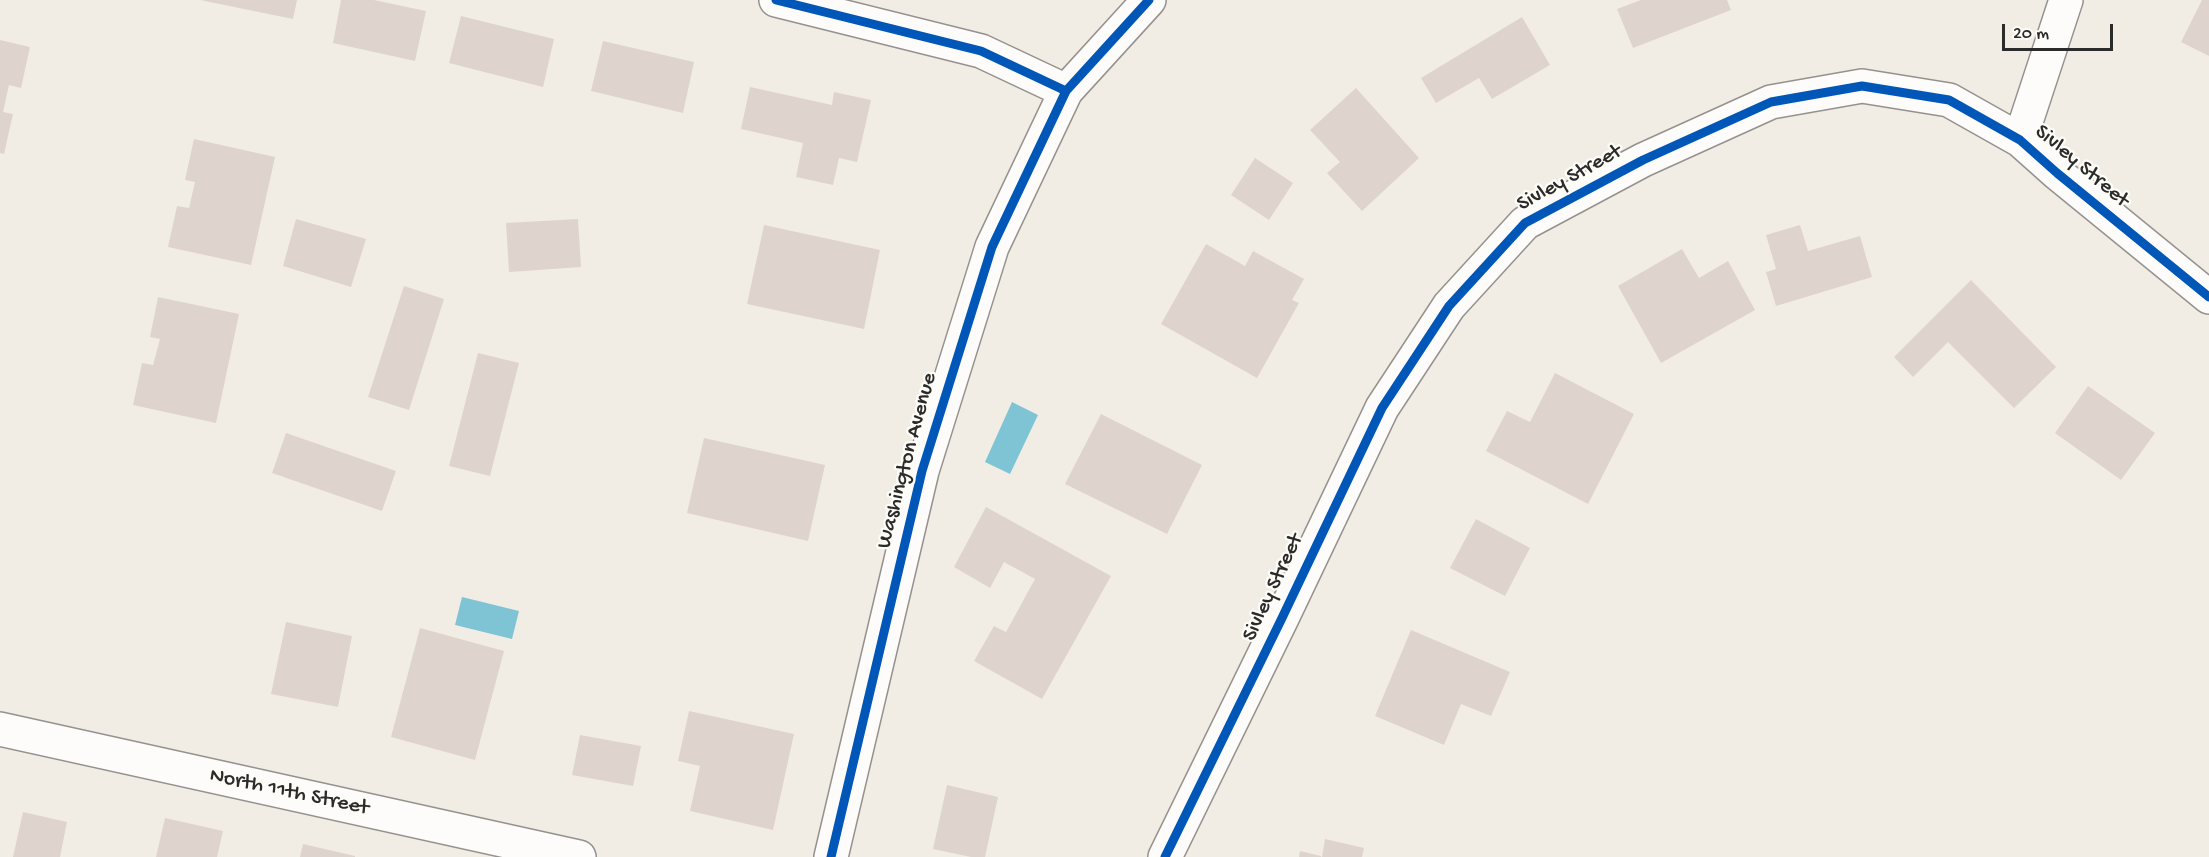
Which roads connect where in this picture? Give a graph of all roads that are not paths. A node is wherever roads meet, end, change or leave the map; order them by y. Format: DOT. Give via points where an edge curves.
graph roads {
  1 [pos="776,0"];
  2 [pos="1149,0"];
  3 [pos="2066,0"];
  4 [pos="1066,91"];
  5 [pos="2020,140"];
  6 [pos="2209,297"];
  7 [pos="0,729"];
  8 [pos="579,857"];
  9 [pos="831,857"];
  10 [pos="1165,857"];
  1 -- 4 [label="street" via="981,51"];
  2 -- 4 [label="street, Washington Avenue"];
  3 -- 5 [label="street"];
  4 -- 9 [label="street, Washington Avenue" via="992,248 926,457"];
  5 -- 6 [label="street, Sivley Street"];
  5 -- 10 [label="street, Sivley Street" via="1949,100 1862,86 1771,102 1643,160 1525,223 1449,306 1382,408"];
  7 -- 8 [label="street, North 11th Street"];
}
